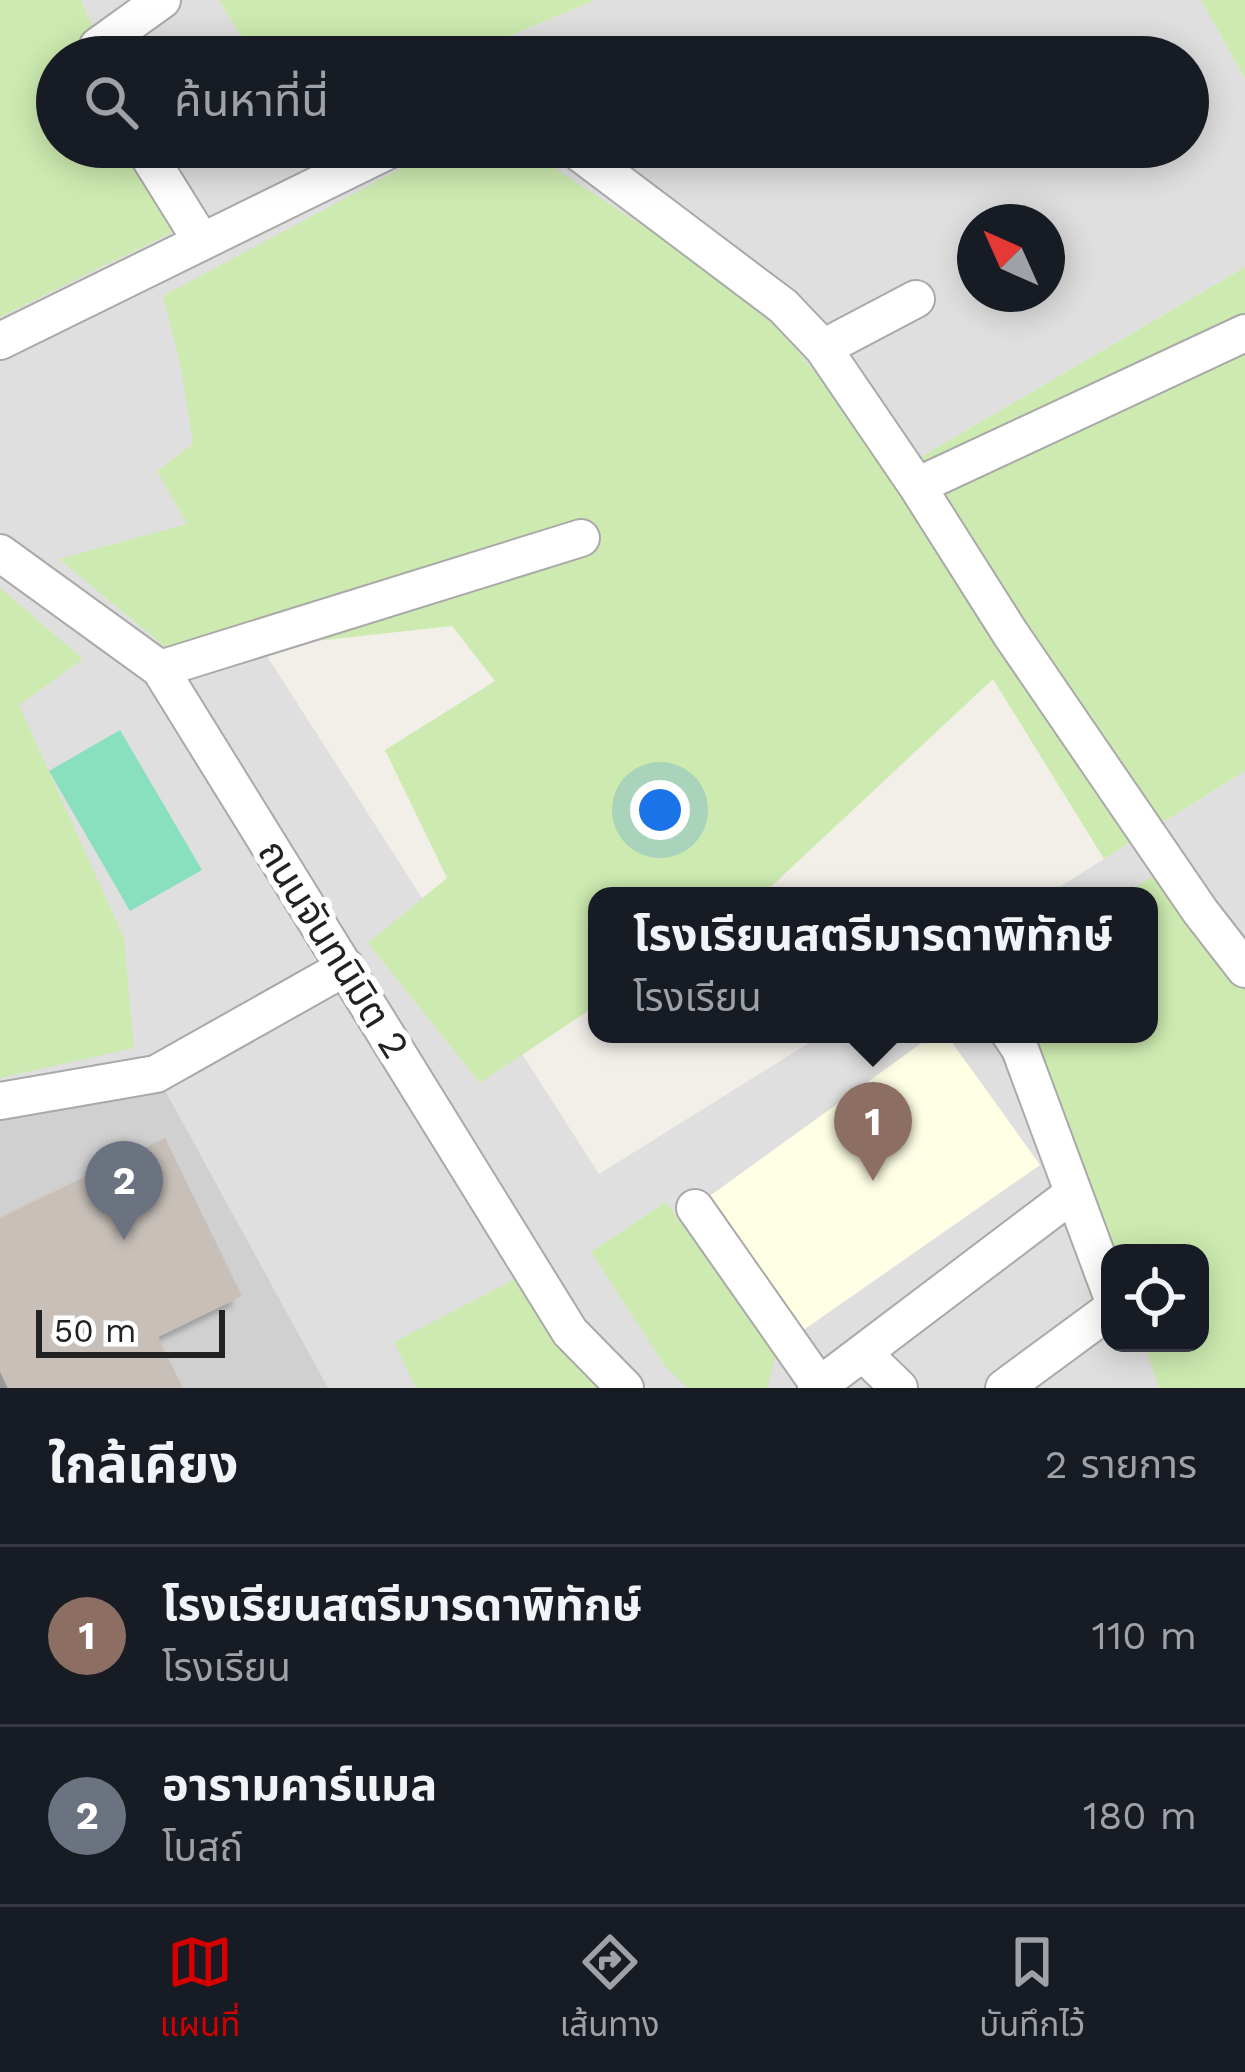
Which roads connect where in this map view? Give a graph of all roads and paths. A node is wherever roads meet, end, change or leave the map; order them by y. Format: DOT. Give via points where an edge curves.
graph roads {
  1 [pos="162,0"];
  2 [pos="112,36"];
  3 [pos="156,168"];
  4 [pos="352,168"];
  5 [pos="600,168"];
  6 [pos="202,242"];
  7 [pos="916,299"];
  8 [pos="1245,334"];
  9 [pos="0,341"];
  10 [pos="823,348"];
  11 [pos="917,486"];
  12 [pos="581,538"];
  13 [pos="0,553"];
  14 [pos="160,669"];
  15 [pos="346,967"];
  16 [pos="1245,969"];
  17 [pos="1016,1043"];
  18 [pos="0,1101"];
  19 [pos="1072,1195"];
  20 [pos="695,1208"];
  21 [pos="1101,1269"];
  22 [pos="1101,1317"];
  23 [pos="864,1354"];
  24 [pos="818,1387"];
  25 [pos="625,1388"];
  26 [pos="899,1388"];
  27 [pos="1004,1388"];
  1 -- 2 [label="street"];
  3 -- 6 [label="street"];
  4 -- 6 [label="street"];
  5 -- 10 [label="street" via="783,306"];
  6 -- 9 [label="street"];
  7 -- 10 [label="street"];
  8 -- 11 [label="street"];
  10 -- 11 [label="street"];
  11 -- 16 [label="street"];
  12 -- 14 [label="street"];
  13 -- 14 [label="street, ถนนจันทนิมิต 2"];
  14 -- 15 [label="street, ถนนจันทนิมิต 2"];
  15 -- 18 [label="street" via="156,1074"];
  15 -- 25 [label="street, ถนนจันทนิมิต 2" via="570,1332"];
  17 -- 19 [label="street"];
  19 -- 21 [label="street"];
  19 -- 23 [label="street"];
  20 -- 24 [label="street"];
  22 -- 27 [label="street"];
  23 -- 24 [label="street"];
  23 -- 26 [label="street"];
}
